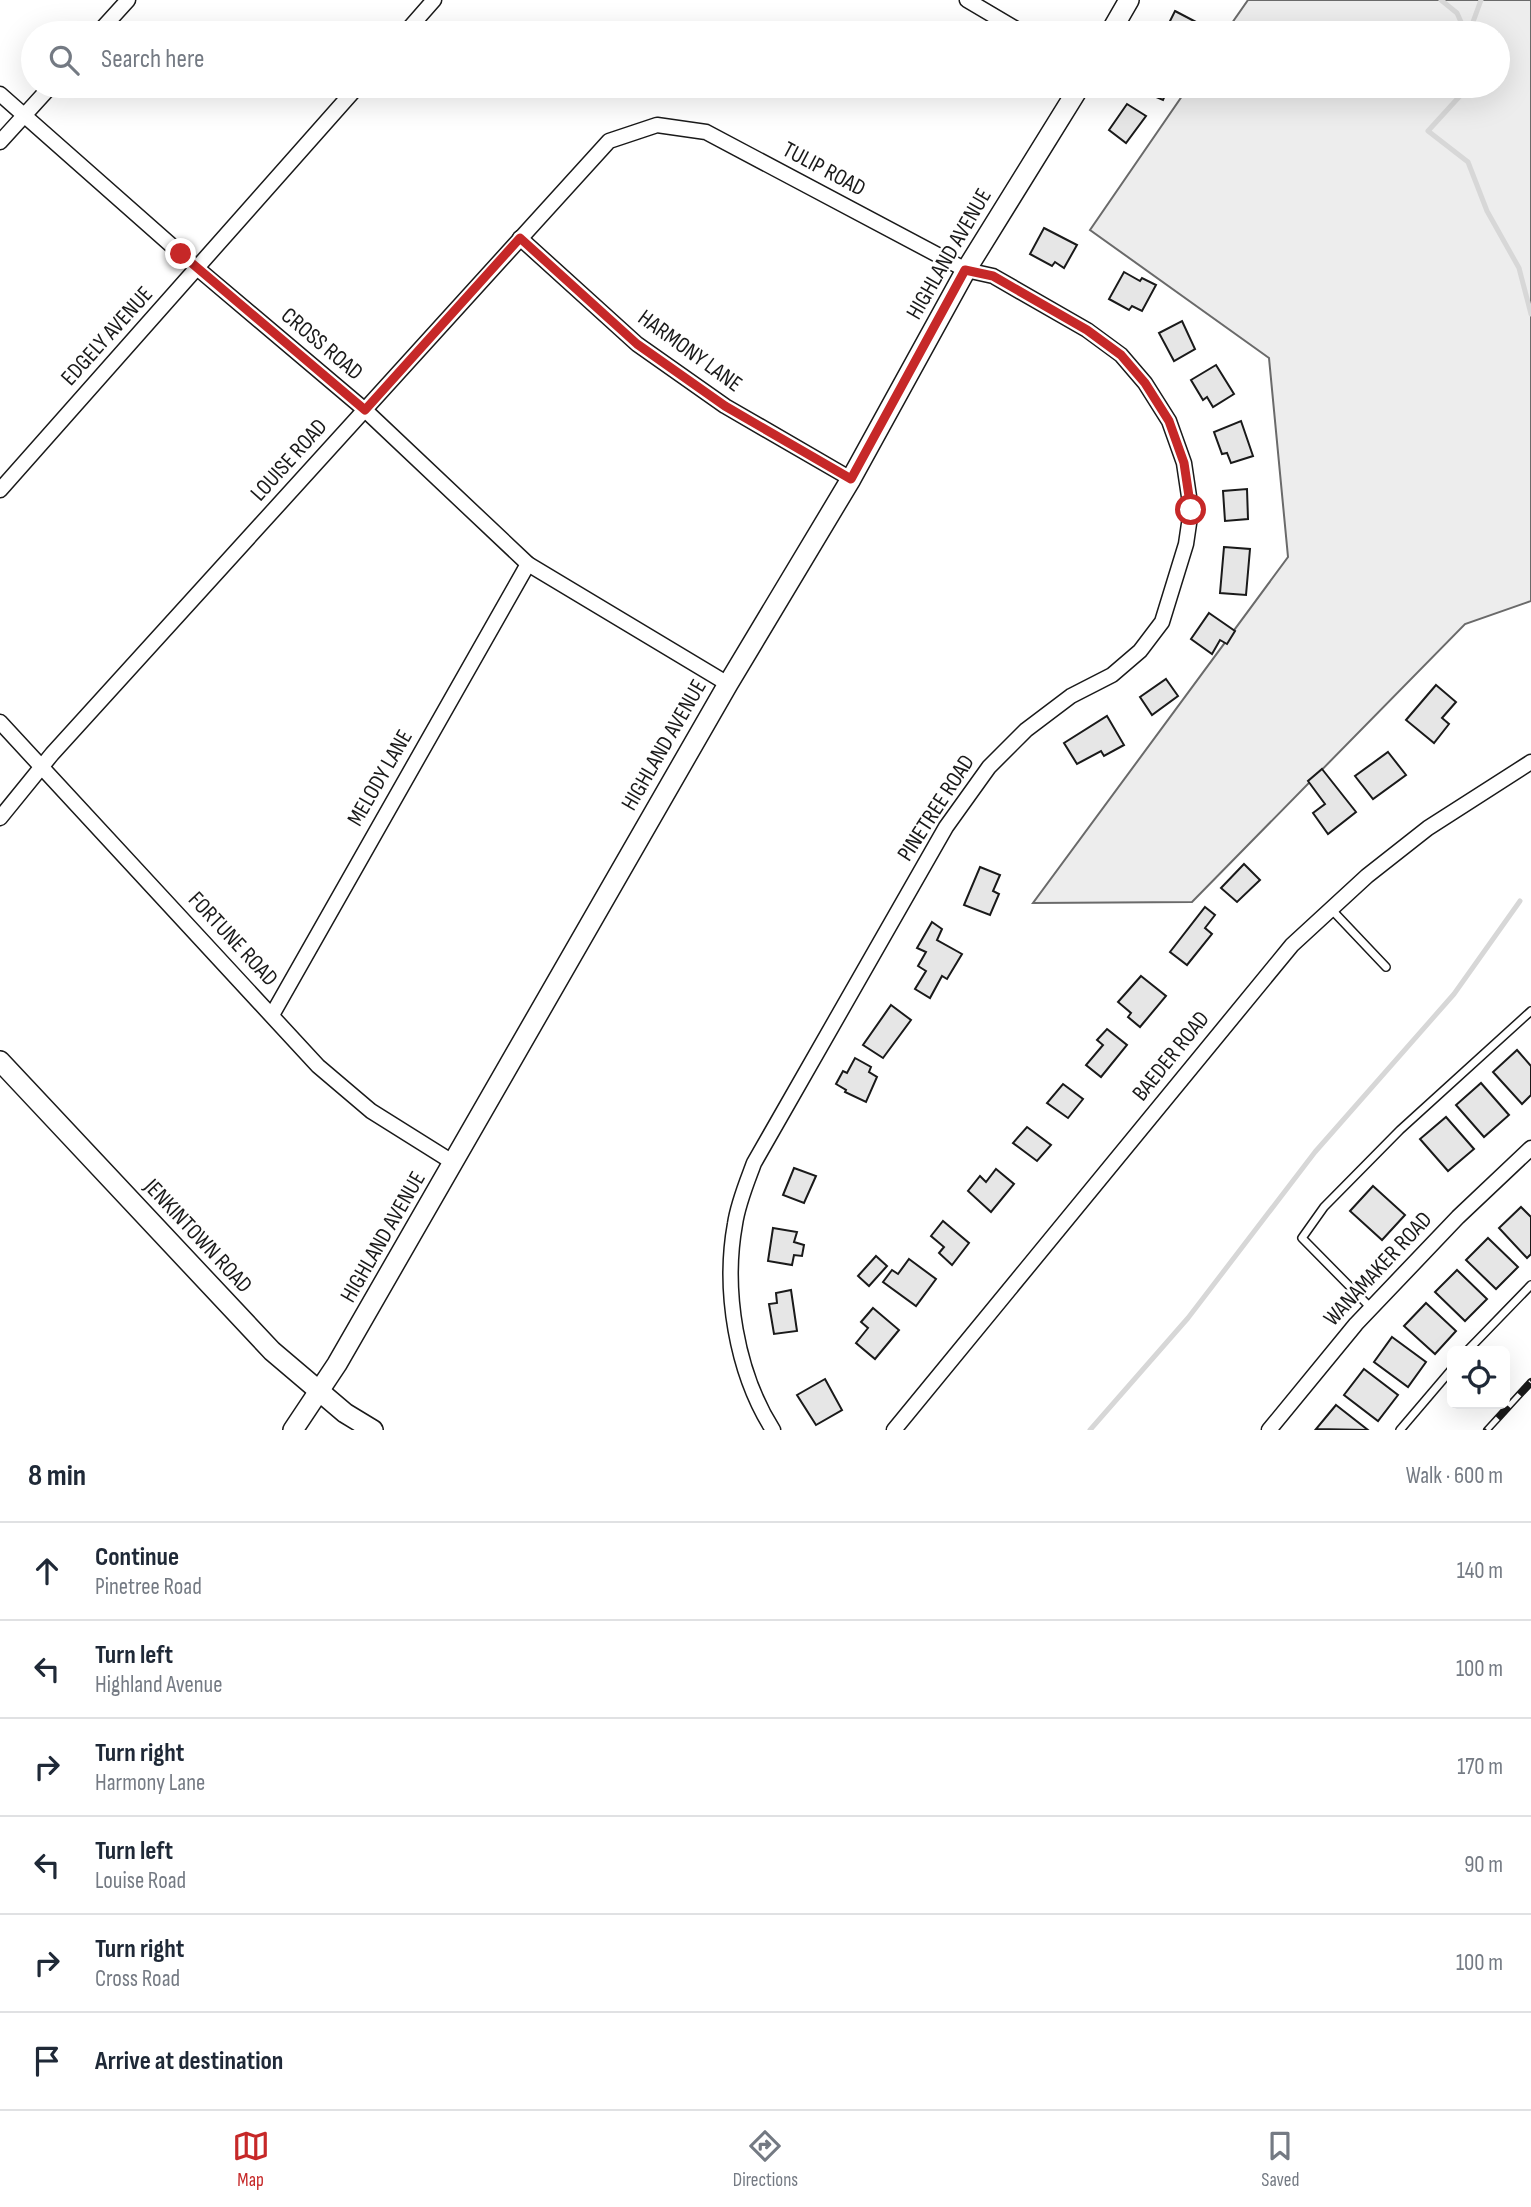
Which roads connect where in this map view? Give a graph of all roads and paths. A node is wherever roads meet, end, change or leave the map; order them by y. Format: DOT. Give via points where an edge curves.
graph roads {
  1 [pos="128,0"];
  2 [pos="434,0"];
  3 [pos="967,0"];
  4 [pos="1129,0"];
  5 [pos="109,21"];
  6 [pos="416,21"];
  7 [pos="1003,21"];
  8 [pos="1118,21"];
  9 [pos="0,94"];
  10 [pos="40,98"];
  11 [pos="347,98"];
  12 [pos="1072,98"];
  13 [pos="23,116"];
  14 [pos="657,125"];
  15 [pos="0,142"];
  16 [pos="520,238"];
  17 [pos="197,268"];
  18 [pos="965,270"];
  19 [pos="365,410"];
  20 [pos="851,479"];
  21 [pos="0,490"];
  22 [pos="527,564"];
  23 [pos="728,684"];
  24 [pos="0,722"];
  25 [pos="1531,762"];
  26 [pos="41,768"];
  27 [pos="0,818"];
  28 [pos="1331,909"];
  29 [pos="1386,967"];
  30 [pos="1531,1011"];
  31 [pos="272,1015"];
  32 [pos="0,1061"];
  33 [pos="1531,1148"];
  34 [pos="454,1163"];
  35 [pos="1531,1285"];
  36 [pos="1371,1308"];
  37 [pos="1472,1346"];
  38 [pos="1447,1375"];
  39 [pos="320,1392"];
  40 [pos="293,1430"];
  41 [pos="373,1430"];
  42 [pos="773,1430"];
  43 [pos="894,1430"];
  44 [pos="1269,1430"];
  45 [pos="1400,1430"];
  1 -- 5 [label="street"];
  2 -- 6 [label="street"];
  3 -- 7 [label="street"];
  4 -- 8 [label="street"];
  9 -- 13 [label="street, CROSS ROAD"];
  10 -- 13 [label="street"];
  11 -- 17 [label="street, EDGELY AVENUE"];
  12 -- 18 [label="street, HIGHLAND AVENUE"];
  13 -- 15 [label="street"];
  13 -- 17 [label="street, CROSS ROAD"];
  14 -- 16 [label="street, LOUISE ROAD" via="609,141"];
  14 -- 18 [label="street, TULIP ROAD" via="706,132"];
  16 -- 19 [label="street, LOUISE ROAD"];
  16 -- 20 [label="street, HARMONY LANE" via="637,344 725,406"];
  17 -- 19 [label="street, CROSS ROAD"];
  17 -- 21 [label="street, EDGELY AVENUE"];
  18 -- 20 [label="street, HIGHLAND AVENUE"];
  18 -- 42 [label="street, PINETREE ROAD" via="993,276 1087,330 1121,355 1145,383 1169,421 1184,463 1191,510 1186,544 1162,622 1140,651 1112,675 1072,696 1026,730 989,767 946,827 754,1163 735,1221 729,1265 731,1302 748,1374"];
  19 -- 22 [label="street, CROSS ROAD"];
  19 -- 26 [label="street, LOUISE ROAD"];
  20 -- 23 [label="street, HIGHLAND AVENUE"];
  22 -- 23 [label="street, CROSS ROAD"];
  22 -- 31 [label="street, MELODY LANE"];
  23 -- 34 [label="street, HIGHLAND AVENUE"];
  24 -- 26 [label="street, FORTUNE ROAD"];
  25 -- 28 [label="street, BAEDER ROAD" via="1428,828"];
  26 -- 27 [label="street, LOUISE ROAD"];
  26 -- 31 [label="street, FORTUNE ROAD"];
  28 -- 29 [label="lane"];
  28 -- 43 [label="street, BAEDER ROAD" via="1292,945"];
  30 -- 36 [label="lane" via="1400,1130 1324,1207 1302,1238"];
  31 -- 34 [label="street, FORTUNE ROAD" via="318,1066 372,1111"];
  32 -- 39 [label="street, JENKINTOWN ROAD" via="272,1351"];
  33 -- 36 [label="street, WANAMAKER ROAD"];
  34 -- 39 [label="street, HIGHLAND AVENUE"];
  35 -- 37 [label="lane"];
  36 -- 44 [label="street, WANAMAKER ROAD"];
  38 -- 45 [label="lane"];
  39 -- 40 [label="street, HIGHLAND AVENUE"];
  39 -- 41 [label="street, JENKINTOWN ROAD"];
}
